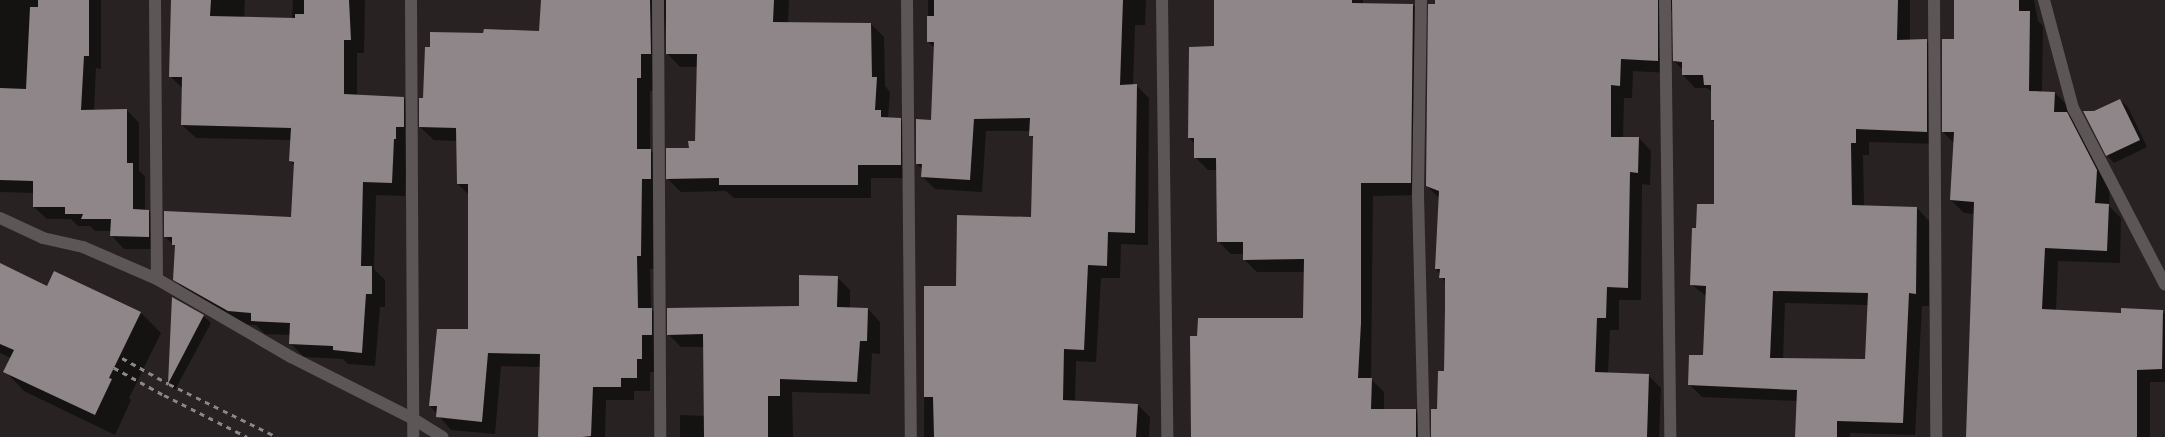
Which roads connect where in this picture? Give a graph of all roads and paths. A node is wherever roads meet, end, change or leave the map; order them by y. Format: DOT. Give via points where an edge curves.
graph roads {
  1 [pos="155,0"];
  2 [pos="411,0"];
  3 [pos="658,0"];
  4 [pos="907,0"];
  5 [pos="1162,0"];
  6 [pos="1421,0"];
  7 [pos="1665,0"];
  8 [pos="1934,0"];
  9 [pos="2044,0"];
  10 [pos="0,218"];
  11 [pos="157,279"];
  12 [pos="2165,285"];
  13 [pos="412,418"];
  14 [pos="413,437"];
  15 [pos="442,437"];
  16 [pos="660,437"];
  17 [pos="911,437"];
  18 [pos="1167,437"];
  19 [pos="1424,437"];
  20 [pos="1670,437"];
  21 [pos="1936,437"];
  1 -- 11 [label="street"];
  2 -- 13 [label="street"];
  3 -- 16 [label="street"];
  4 -- 17 [label="street"];
  5 -- 18 [label="street"];
  6 -- 19 [label="street" via="1418,195"];
  7 -- 20 [label="street"];
  8 -- 21 [label="street"];
  9 -- 12 [label="street" via="2073,108"];
  10 -- 11 [label="street" via="43,238 83,247"];
  11 -- 13 [label="street" via="291,357"];
  13 -- 14 [label="street"];
  13 -- 15 [label="street"];
}
